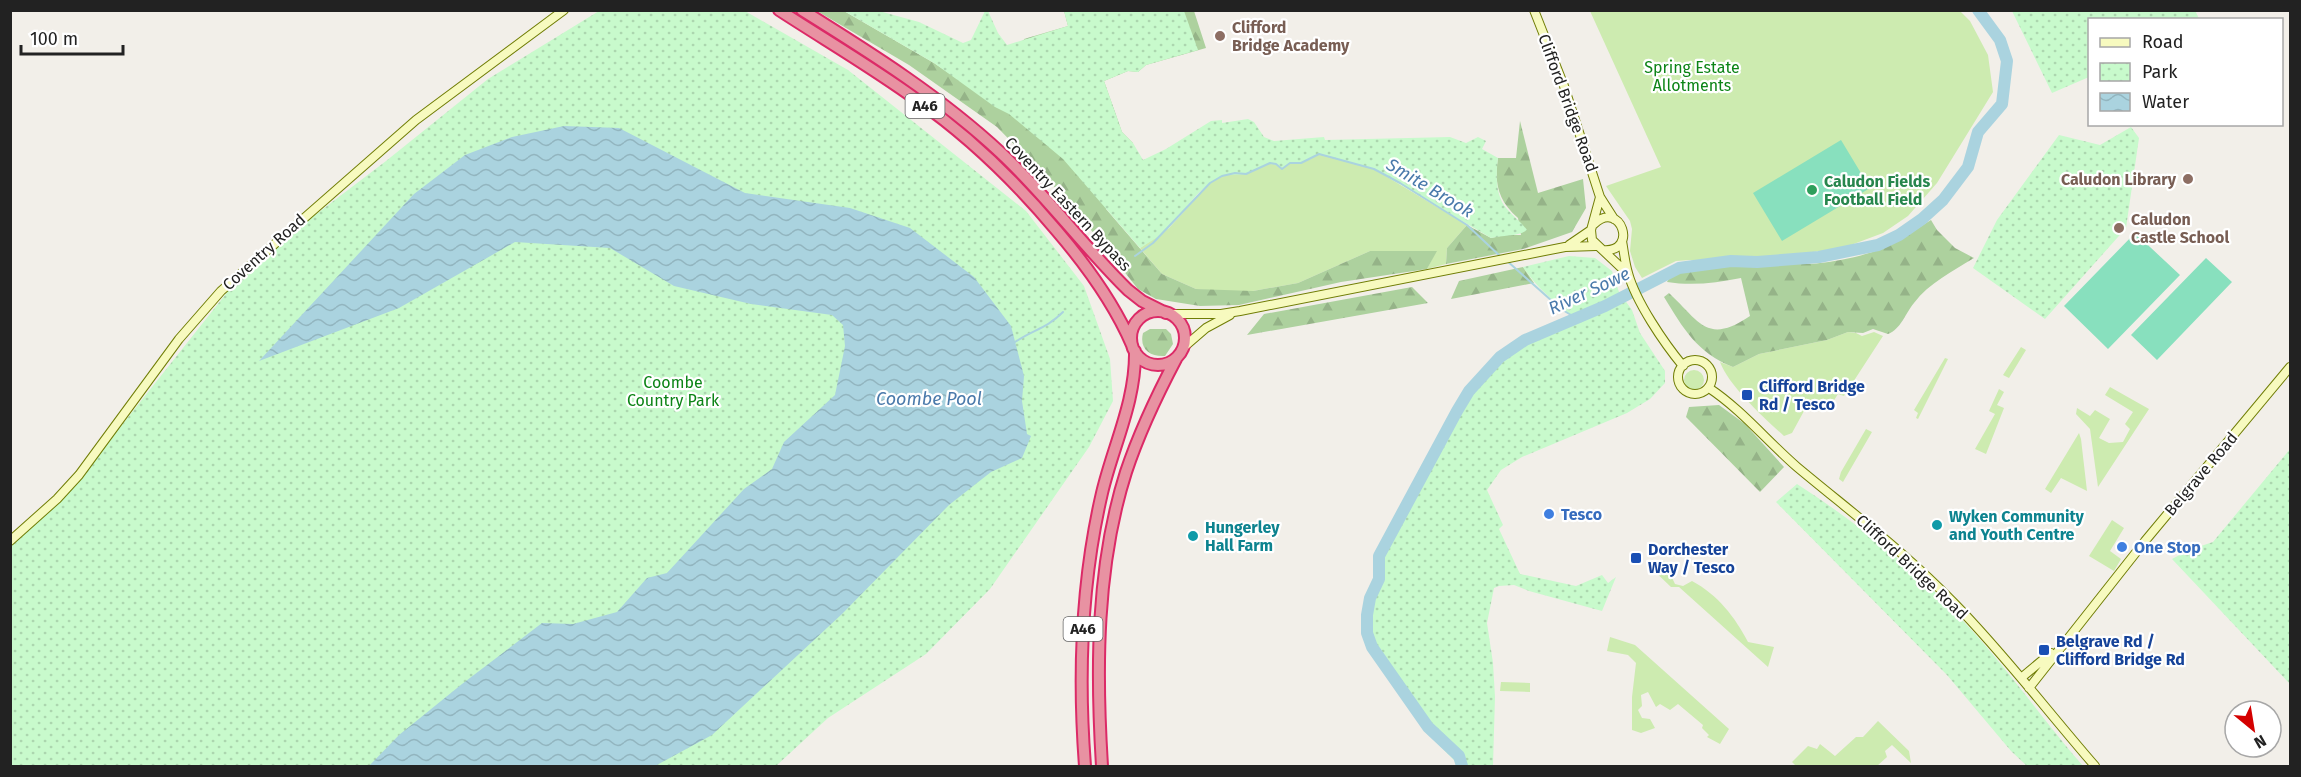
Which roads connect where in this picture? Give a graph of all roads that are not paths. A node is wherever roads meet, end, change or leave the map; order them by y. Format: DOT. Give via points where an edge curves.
graph roads {
  1 [pos="564,10"];
  2 [pos="779,10"];
  3 [pos="802,10"];
  4 [pos="1534,10"];
  5 [pos="1600,197"];
  6 [pos="1614,219"];
  7 [pos="1592,227"];
  8 [pos="1622,241"];
  9 [pos="1565,247"];
  10 [pos="1600,248"];
  11 [pos="1628,273"];
  12 [pos="1240,311"];
  13 [pos="1168,313"];
  14 [pos="1184,347"];
  15 [pos="1133,348"];
  16 [pos="1176,359"];
  17 [pos="1683,366"];
  18 [pos="2290,367"];
  19 [pos="1709,388"];
  20 [pos="10,541"];
  21 [pos="2068,638"];
  22 [pos="2021,678"];
  23 [pos="2029,688"];
  24 [pos="1085,766"];
  25 [pos="1102,766"];
  26 [pos="2095,766"];
  1 -- 20 [label="main road, Coventry Road" via="416,120 221,291 179,339 79,475"];
  2 -- 15 [label="highway, Coventry Eastern Bypass / A46" via="919,101 987,156 1070,245 1113,306"];
  3 -- 13 [label="highway, Coventry Eastern Bypass / A46" via="936,98 978,132 1044,196 1121,283 1142,301"];
  4 -- 5 [label="main road, Clifford Bridge Road"];
  5 -- 6 [label="main road, Clifford Bridge Road"];
  5 -- 7 [label="main road"];
  6 -- 7 [label="main road" via="1604,218"];
  6 -- 8 [label="main road" via="1623,229"];
  7 -- 9 [label="main road" via="1583,238"];
  7 -- 10 [label="main road" via="1592,240"];
  8 -- 10 [label="main road" via="1614,249"];
  8 -- 11 [label="main road"];
  9 -- 10 [label="main road"];
  9 -- 12 [label="main road"];
  10 -- 11 [label="main road"];
  11 -- 17 [label="main road" via="1641,302"];
  12 -- 13 [label="main road"];
  12 -- 14 [label="main road" via="1206,328"];
  13 -- 14 [label="highway" via="1183,328"];
  13 -- 15 [label="highway" via="1151,312 1140,319 1132,331"];
  14 -- 16 [label="highway"];
  15 -- 16 [label="highway" via="1142,360 1156,365"];
  15 -- 24 [label="highway, Coventry Eastern Bypass / A46" via="1130,400 1102,493 1084,597 1081,673"];
  16 -- 25 [label="highway, A46" via="1153,403 1126,472 1106,567 1099,672"];
  17 -- 19 [label="main road" via="1695,361 1705,363 1712,376"];
  17 -- 19 [label="main road" via="1679,380 1684,390 1698,394"];
  18 -- 21 [label="main road, Belgrave Road"];
  19 -- 22 [label="main road, Clifford Bridge Road" via="1729,401 1781,453 1928,577"];
  21 -- 22 [label="main road, Belgrave Road"];
  21 -- 23 [label="main road, Belgrave Road"];
  22 -- 23 [label="main road, Clifford Bridge Road"];
  23 -- 26 [label="main road, Clifford Bridge Road"];
}
